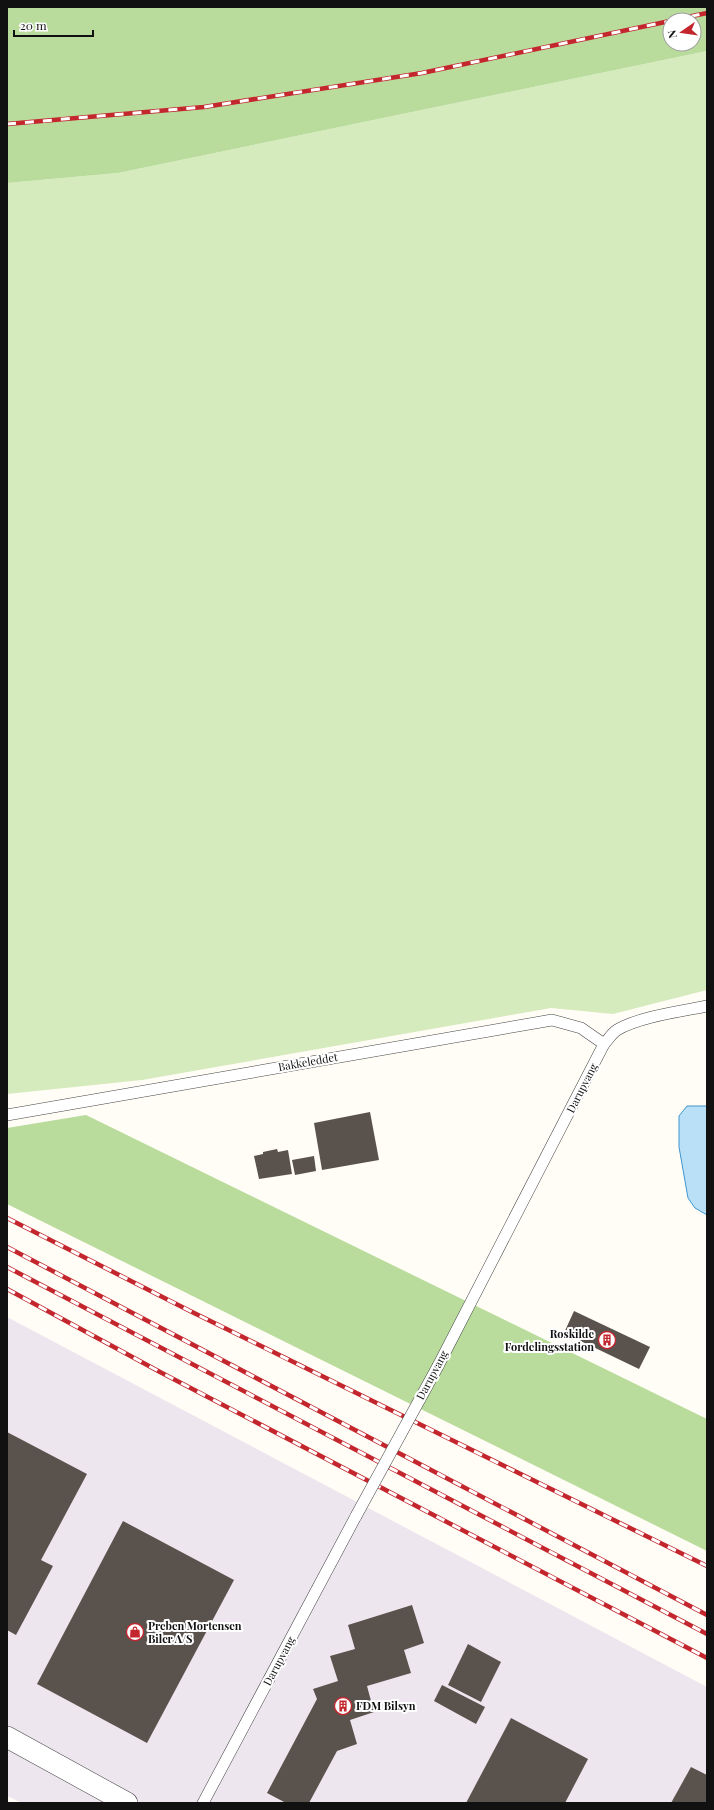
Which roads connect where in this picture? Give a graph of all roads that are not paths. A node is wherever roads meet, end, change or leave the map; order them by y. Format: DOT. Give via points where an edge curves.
graph roads {
  1 [pos="707,1006"];
  2 [pos="604,1044"];
  3 [pos="7,1115"];
  4 [pos="7,1737"];
  5 [pos="127,1803"];
  6 [pos="203,1803"];
  1 -- 2 [label="lane, Darupvang" via="632,1024 616,1030"];
  2 -- 3 [label="lane, Bakkeleddet" via="581,1028 552,1020"];
  2 -- 6 [label="lane, Darupvang, bridge" via="438,1366"];
  4 -- 5 [label="street"];
}
